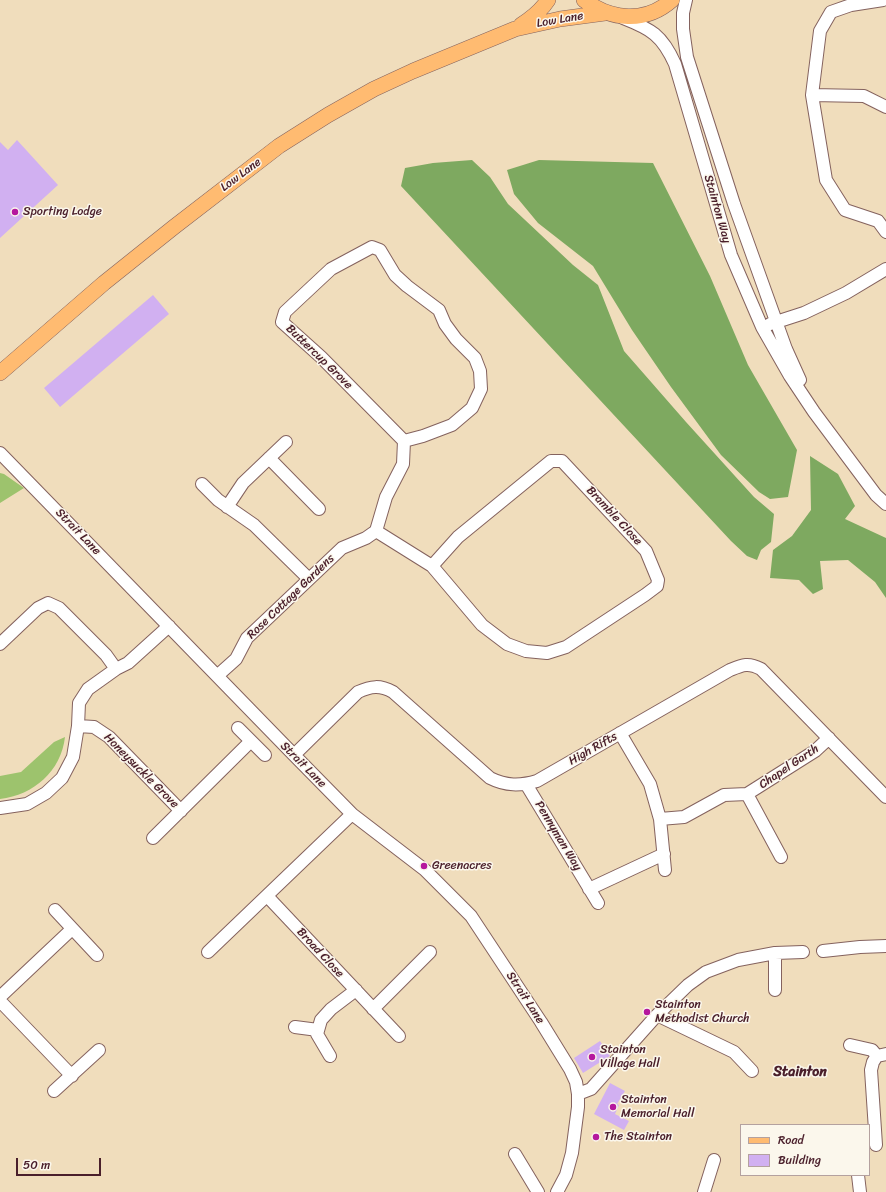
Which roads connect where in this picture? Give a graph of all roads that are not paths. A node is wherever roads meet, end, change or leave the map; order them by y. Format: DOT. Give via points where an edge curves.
graph roads {
  1 [pos="548,0"];
  2 [pos="584,0"];
  3 [pos="672,0"];
  4 [pos="686,0"];
  5 [pos="883,0"];
  6 [pos="605,13"];
  7 [pos="621,17"];
  8 [pos="515,29"];
  9 [pos="812,94"];
  10 [pos="886,107"];
  11 [pos="886,232"];
  12 [pos="886,269"];
  13 [pos="777,322"];
  14 [pos="762,327"];
  15 [pos="0,373"];
  16 [pos="814,412"];
  17 [pos="404,441"];
  18 [pos="286,442"];
  19 [pos="0,452"];
  20 [pos="269,458"];
  21 [pos="202,484"];
  22 [pos="886,504"];
  23 [pos="227,507"];
  24 [pos="319,509"];
  25 [pos="376,531"];
  26 [pos="432,566"];
  27 [pos="309,580"];
  28 [pos="168,626"];
  29 [pos="0,644"];
  30 [pos="116,669"];
  31 [pos="217,676"];
  32 [pos="78,726"];
  33 [pos="238,728"];
  34 [pos="620,733"];
  35 [pos="829,738"];
  36 [pos="251,741"];
  37 [pos="265,755"];
  38 [pos="294,755"];
  39 [pos="526,784"];
  40 [pos="747,794"];
  41 [pos="886,797"];
  42 [pos="0,808"];
  43 [pos="181,811"];
  44 [pos="352,814"];
  45 [pos="660,819"];
  46 [pos="152,838"];
  47 [pos="664,854"];
  48 [pos="782,857"];
  49 [pos="665,870"];
  50 [pos="589,889"];
  51 [pos="267,896"];
  52 [pos="598,903"];
  53 [pos="55,910"];
  54 [pos="72,929"];
  55 [pos="886,946"];
  56 [pos="823,951"];
  57 [pos="208,952"];
  58 [pos="430,952"];
  59 [pos="803,952"];
  60 [pos="775,953"];
  61 [pos="97,954"];
  62 [pos="356,990"];
  63 [pos="775,990"];
  64 [pos="0,997"];
  65 [pos="0,1001"];
  66 [pos="373,1009"];
  67 [pos="657,1015"];
  68 [pos="295,1027"];
  69 [pos="318,1030"];
  70 [pos="399,1036"];
  71 [pos="850,1045"];
  72 [pos="99,1050"];
  73 [pos="882,1055"];
  74 [pos="330,1056"];
  75 [pos="752,1071"];
  76 [pos="72,1076"];
  77 [pos="54,1091"];
  78 [pos="578,1094"];
  79 [pos="876,1145"];
  80 [pos="515,1154"];
  81 [pos="714,1160"];
  82 [pos="858,1176"];
  83 [pos="538,1192"];
  84 [pos="557,1192"];
  85 [pos="704,1192"];
  86 [pos="860,1192"];
  1 -- 8 [label="main road, Low Lane" via="531,19"];
  2 -- 6 [label="main road"];
  3 -- 7 [label="main road" via="645,15"];
  4 -- 13 [label="street, Stainton Way" via="683,29 687,57 734,204"];
  5 -- 9 [label="street" via="851,5 831,12 820,30"];
  6 -- 7 [label="main road"];
  6 -- 8 [label="main road, Low Lane"];
  7 -- 14 [label="street, Stainton Way" via="657,35 669,49 731,255"];
  8 -- 15 [label="main road, Low Lane" via="413,70 374,89 279,146 104,283"];
  9 -- 10 [label="street" via="864,96"];
  9 -- 11 [label="street" via="826,180 845,210 878,221"];
  12 -- 13 [label="street" via="846,293 804,313"];
  13 -- 14 [label="street"];
  13 -- 16 [label="street, Stainton Way"];
  14 -- 16 [label="street, Stainton Way"];
  16 -- 22 [label="street, Stainton Way" via="876,495"];
  17 -- 17 [label="street, Buttercup Grove" via="321,357 282,322 285,312 331,269 372,247 380,250 403,283 439,310 445,324 475,358 480,370 480,389 472,408 452,425"];
  17 -- 25 [label="street" via="403,464 386,496"];
  18 -- 20 [label="street"];
  19 -- 28 [label="street, Strait Lane"];
  20 -- 23 [label="street" via="243,483"];
  20 -- 24 [label="street"];
  21 -- 23 [label="street"];
  23 -- 27 [label="street" via="254,525"];
  25 -- 26 [label="street, Bramble Close"];
  25 -- 27 [label="street, Rose Cottage Gardens" via="342,548"];
  26 -- 26 [label="street, Bramble Close" via="458,537 544,466 551,461 562,461 646,551 658,580 657,586 626,608 566,647 547,654 526,651 507,644 482,625"];
  27 -- 31 [label="street, Rose Cottage Gardens" via="247,638 236,659"];
  28 -- 30 [label="street" via="128,663"];
  28 -- 31 [label="street, Strait Lane"];
  29 -- 30 [label="street" via="38,608 48,603 59,608"];
  30 -- 32 [label="street" via="88,689 79,704"];
  31 -- 38 [label="street, Strait Lane"];
  32 -- 42 [label="street" via="73,757 62,778 46,793 27,804"];
  32 -- 43 [label="street, Honeysuckle Grove" via="94,727 109,737"];
  33 -- 36 [label="street"];
  34 -- 35 [label="street, High Rifts" via="730,670 753,664 761,668"];
  34 -- 39 [label="street, High Rifts" via="537,781"];
  34 -- 45 [label="street" via="650,784"];
  35 -- 40 [label="street, Chapel Garth" via="815,751"];
  35 -- 41 [label="street, High Rifts"];
  36 -- 37 [label="street"];
  36 -- 43 [label="street, Honeysuckle Grove"];
  38 -- 39 [label="street, High Rifts" via="358,692 376,686 393,692 490,778 506,784"];
  38 -- 44 [label="street, Strait Lane"];
  39 -- 50 [label="street, Pennyman Way"];
  40 -- 45 [label="street, Chapel Garth" via="724,795 684,816"];
  40 -- 48 [label="street, Chapel Garth"];
  43 -- 46 [label="street, Honeysuckle Grove"];
  44 -- 51 [label="street"];
  44 -- 78 [label="street, Strait Lane" via="425,870 471,916 570,1068"];
  45 -- 47 [label="street"];
  47 -- 49 [label="street"];
  47 -- 50 [label="street"];
  50 -- 52 [label="street, Pennyman Way"];
  51 -- 57 [label="street"];
  51 -- 62 [label="street, Broad Close"];
  53 -- 54 [label="street"];
  54 -- 61 [label="street"];
  54 -- 64 [label="street"];
  55 -- 56 [label="street"];
  58 -- 66 [label="street"];
  59 -- 60 [label="street"];
  60 -- 63 [label="street"];
  60 -- 67 [label="street" via="738,960 706,972 688,985"];
  62 -- 66 [label="street, Broad Close"];
  62 -- 69 [label="street" via="330,1009 320,1020"];
  65 -- 76 [label="street"];
  66 -- 70 [label="street, Broad Close"];
  67 -- 75 [label="street" via="734,1052"];
  67 -- 78 [label="street" via="591,1089"];
  68 -- 69 [label="street"];
  69 -- 74 [label="street" via="317,1034"];
  71 -- 73 [label="street"];
  72 -- 76 [label="street"];
  73 -- 79 [label="street" via="872,1062 871,1070"];
  76 -- 77 [label="street"];
  78 -- 84 [label="street, Strait Lane" via="572,1153"];
  80 -- 83 [label="street"];
  81 -- 85 [label="street"];
  82 -- 86 [label="street"];
}
